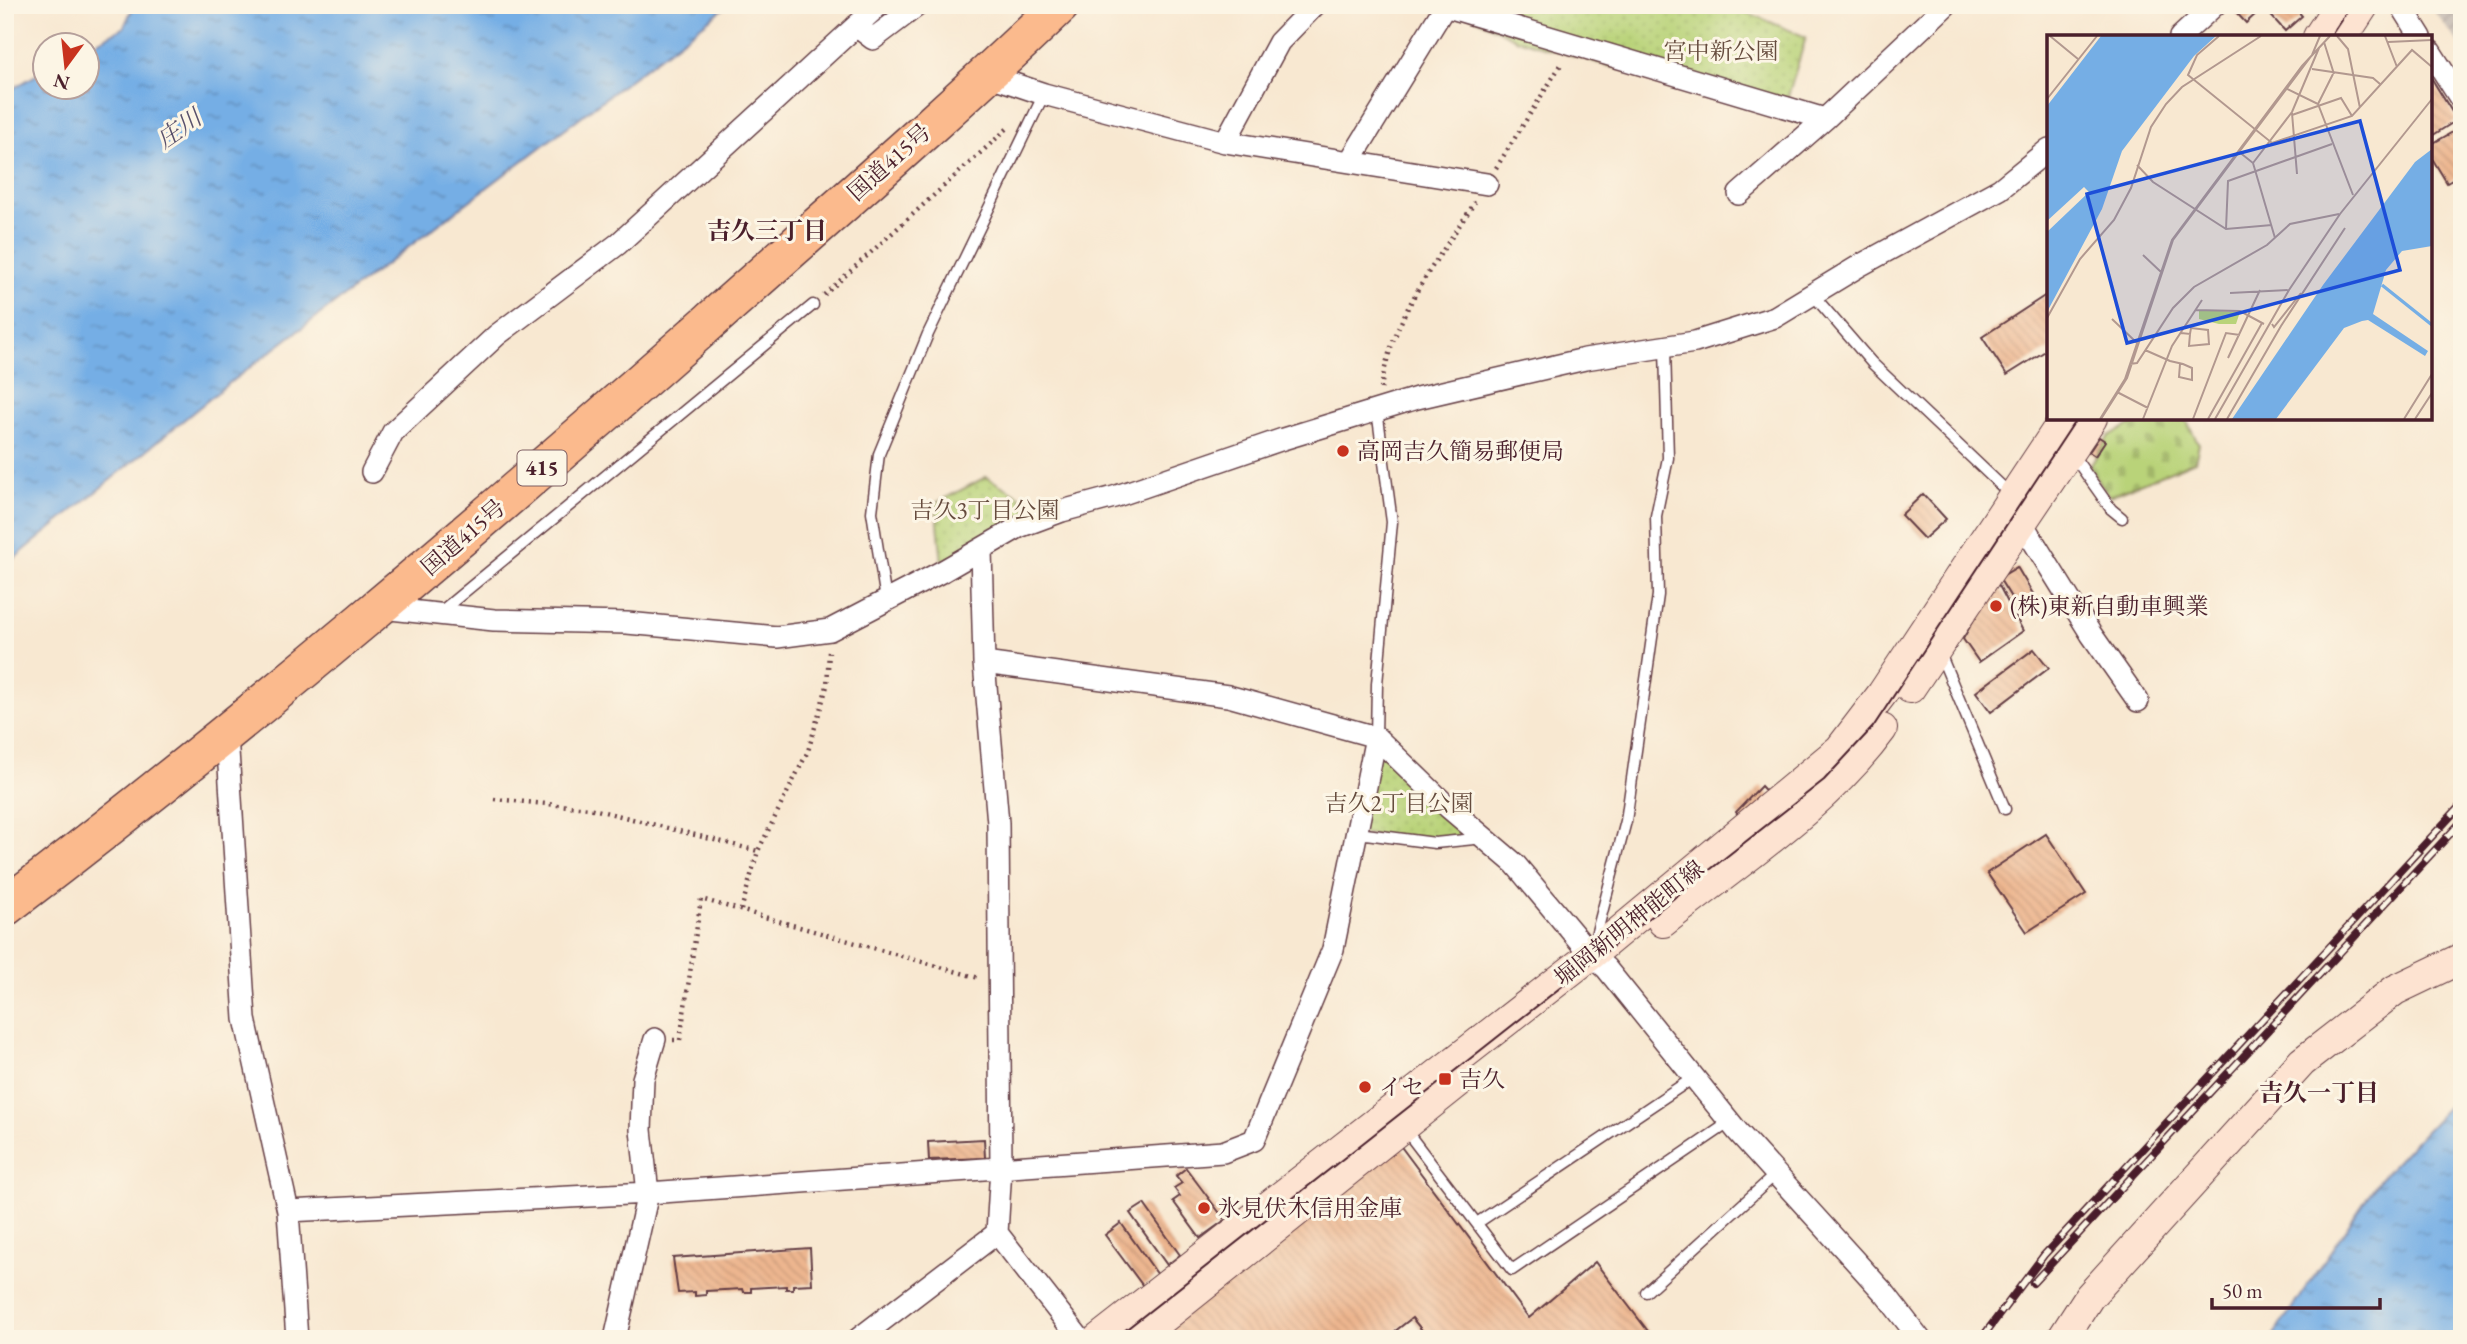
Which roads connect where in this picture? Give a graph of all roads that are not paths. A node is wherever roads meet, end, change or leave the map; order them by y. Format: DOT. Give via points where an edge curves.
graph roads {
  1 [pos="879,5"];
  2 [pos="918,5"];
  3 [pos="1060,5"];
  4 [pos="1315,5"];
  5 [pos="1946,5"];
  6 [pos="2215,5"];
  7 [pos="2339,5"];
  8 [pos="2364,5"];
  9 [pos="2401,5"];
  10 [pos="1443,6"];
  11 [pos="856,26"];
  12 [pos="2182,35"];
  13 [pos="2319,35"];
  14 [pos="2344,35"];
  15 [pos="2420,35"];
  16 [pos="2432,54"];
  17 [pos="987,75"];
  18 [pos="1044,94"];
  19 [pos="2462,101"];
  20 [pos="1825,119"];
  21 [pos="1225,142"];
  22 [pos="2047,151"];
  23 [pos="1350,161"];
  24 [pos="1486,184"];
  25 [pos="1739,194"];
  26 [pos="1814,296"];
  27 [pos="813,305"];
  28 [pos="1665,348"];
  29 [pos="1377,411"];
  30 [pos="2064,420"];
  31 [pos="2091,420"];
  32 [pos="2070,451"];
  33 [pos="372,472"];
  34 [pos="2018,510"];
  35 [pos="2122,519"];
  36 [pos="981,550"];
  37 [pos="886,600"];
  38 [pos="381,608"];
  39 [pos="436,614"];
  40 [pos="1938,648"];
  41 [pos="984,663"];
  42 [pos="2138,701"];
  43 [pos="228,735"];
  44 [pos="1376,737"];
  45 [pos="2005,809"];
  46 [pos="1358,834"];
  47 [pos="1485,838"];
  48 [pos="5,907"];
  49 [pos="2462,958"];
  50 [pos="1599,961"];
  51 [pos="655,1039"];
  52 [pos="1693,1078"];
  53 [pos="1730,1122"];
  54 [pos="1403,1125"];
  55 [pos="1001,1167"];
  56 [pos="1777,1173"];
  57 [pos="648,1193"];
  58 [pos="288,1211"];
  59 [pos="1477,1223"];
  60 [pos="997,1233"];
  61 [pos="1646,1292"];
  62 [pos="297,1339"];
  63 [pos="615,1339"];
  64 [pos="858,1339"];
  65 [pos="1080,1339"];
  66 [pos="1098,1339"];
  67 [pos="1137,1339"];
  68 [pos="1920,1339"];
  69 [pos="2062,1339"];
  1 -- 11 [label="street"];
  2 -- 11 [label="street" via="873,39"];
  3 -- 17 [label="highway, 国道415号 / 415"];
  4 -- 21 [label="street" via="1279,42"];
  5 -- 20 [label="street"];
  6 -- 12 [label="street"];
  7 -- 13 [label="main road"];
  8 -- 14 [label="main road"];
  9 -- 15 [label="street"];
  10 -- 20 [label="street"];
  10 -- 23 [label="street"];
  11 -- 33 [label="street" via="618,244 496,335 393,432"];
  16 -- 19 [label="street"];
  17 -- 18 [label="street"];
  17 -- 38 [label="highway, 国道415号 / 415"];
  18 -- 21 [label="street"];
  18 -- 37 [label="lane" via="928,334 879,454 872,512"];
  20 -- 25 [label="street"];
  21 -- 23 [label="street"];
  22 -- 26 [label="street" via="2000,189 1859,266"];
  23 -- 24 [label="street"];
  26 -- 28 [label="street" via="1736,332"];
  26 -- 34 [label="lane" via="1872,363"];
  27 -- 39 [label="lane"];
  28 -- 29 [label="street" via="1585,359"];
  28 -- 50 [label="lane" via="1668,458 1656,516 1658,595 1626,821"];
  29 -- 36 [label="street" via="1062,510 1019,527"];
  29 -- 44 [label="lane" via="1392,522"];
  30 -- 34 [label="main road, 堀岡新明神能町線"];
  31 -- 32 [label="main road, 堀岡新明神能町線"];
  32 -- 34 [label="main road, 堀岡新明神能町線"];
  32 -- 35 [label="lane"];
  34 -- 40 [label="main road, 堀岡新明神能町線"];
  34 -- 42 [label="street" via="2091,635"];
  34 -- 50 [label="main road, 堀岡新明神能町線" via="1840,749"];
  36 -- 37 [label="street"];
  36 -- 41 [label="street"];
  37 -- 39 [label="street" via="830,630 777,636"];
  38 -- 39 [label="street"];
  38 -- 43 [label="highway, 国道415号 / 415"];
  40 -- 45 [label="lane"];
  40 -- 50 [label="main road, 堀岡新明神能町線" via="1853,767"];
  41 -- 44 [label="street" via="1228,696"];
  41 -- 55 [label="street" via="998,823"];
  43 -- 48 [label="highway, 国道415号 / 415"];
  43 -- 58 [label="street" via="245,1019"];
  44 -- 46 [label="street"];
  44 -- 47 [label="street"];
  46 -- 47 [label="lane" via="1435,843"];
  46 -- 55 [label="street" via="1333,949 1254,1140 1223,1152"];
  47 -- 50 [label="street" via="1515,864"];
  49 -- 69 [label="main road" via="2395,990 2302,1062 2089,1297"];
  50 -- 52 [label="street"];
  50 -- 54 [label="main road, 堀岡新明神能町線"];
  50 -- 66 [label="main road, 堀岡新明神能町線"];
  51 -- 57 [label="street" via="643,1079 641,1130"];
  52 -- 53 [label="street"];
  52 -- 59 [label="lane"];
  53 -- 56 [label="street"];
  53 -- 59 [label="lane" via="1512,1270"];
  54 -- 59 [label="lane"];
  54 -- 67 [label="main road, 堀岡新明神能町線"];
  55 -- 57 [label="street"];
  55 -- 60 [label="street"];
  56 -- 61 [label="lane"];
  56 -- 68 [label="street"];
  57 -- 58 [label="street"];
  57 -- 63 [label="street"];
  58 -- 62 [label="street"];
  60 -- 64 [label="street"];
  60 -- 65 [label="street"];
}
